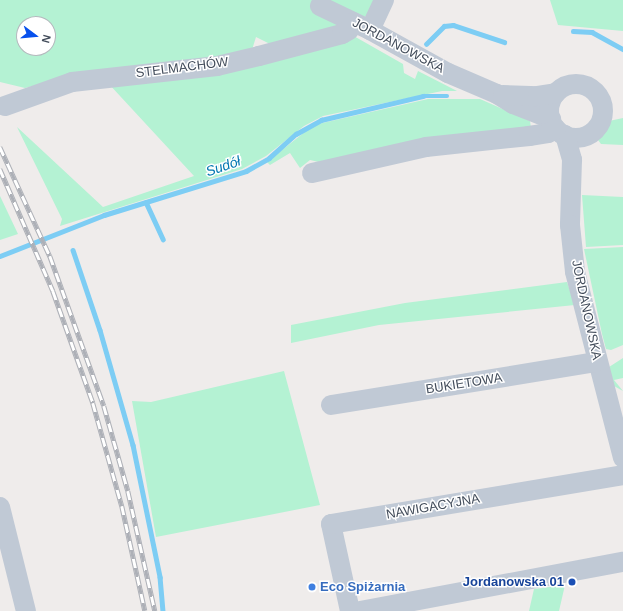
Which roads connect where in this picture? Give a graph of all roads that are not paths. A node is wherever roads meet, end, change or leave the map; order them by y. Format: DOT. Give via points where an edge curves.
graph roads {
  1 [pos="384,0"];
  2 [pos="320,6"];
  3 [pos="362,26"];
  4 [pos="498,94"];
  5 [pos="556,94"];
  6 [pos="5,106"];
  7 [pos="564,130"];
  8 [pos="312,173"];
  9 [pos="597,362"];
  10 [pos="331,405"];
  11 [pos="623,458"];
  12 [pos="623,475"];
  13 [pos="1,515"];
  14 [pos="623,562"];
  15 [pos="26,611"];
  16 [pos="350,611"];
  17 [pos="360,611"];
  1 -- 3 [label="street, STELMACHÓW"];
  2 -- 3 [label="street, JORDANOWSKA"];
  3 -- 4 [label="street, JORDANOWSKA" via="448,73"];
  3 -- 6 [label="street, STELMACHÓW" via="342,34 217,66 72,82"];
  4 -- 5 [label="street, JORDANOWSKA"];
  4 -- 7 [label="street, JORDANOWSKA" via="512,104"];
  5 -- 7 [label="street" via="550,106"];
  5 -- 7 [label="street" via="561,89 576,84 585,85 598,95 602,103 601,120 597,128"];
  7 -- 8 [label="street" via="426,147"];
  7 -- 9 [label="street, JORDANOWSKA" via="572,160 570,225 574,256"];
  9 -- 10 [label="street, BUKIETOWA"];
  9 -- 11 [label="street, JORDANOWSKA"];
  12 -- 16 [label="street, NAWIGACYJNA" via="331,524"];
  13 -- 15 [label="street"];
  14 -- 17 [label="street"];
}
